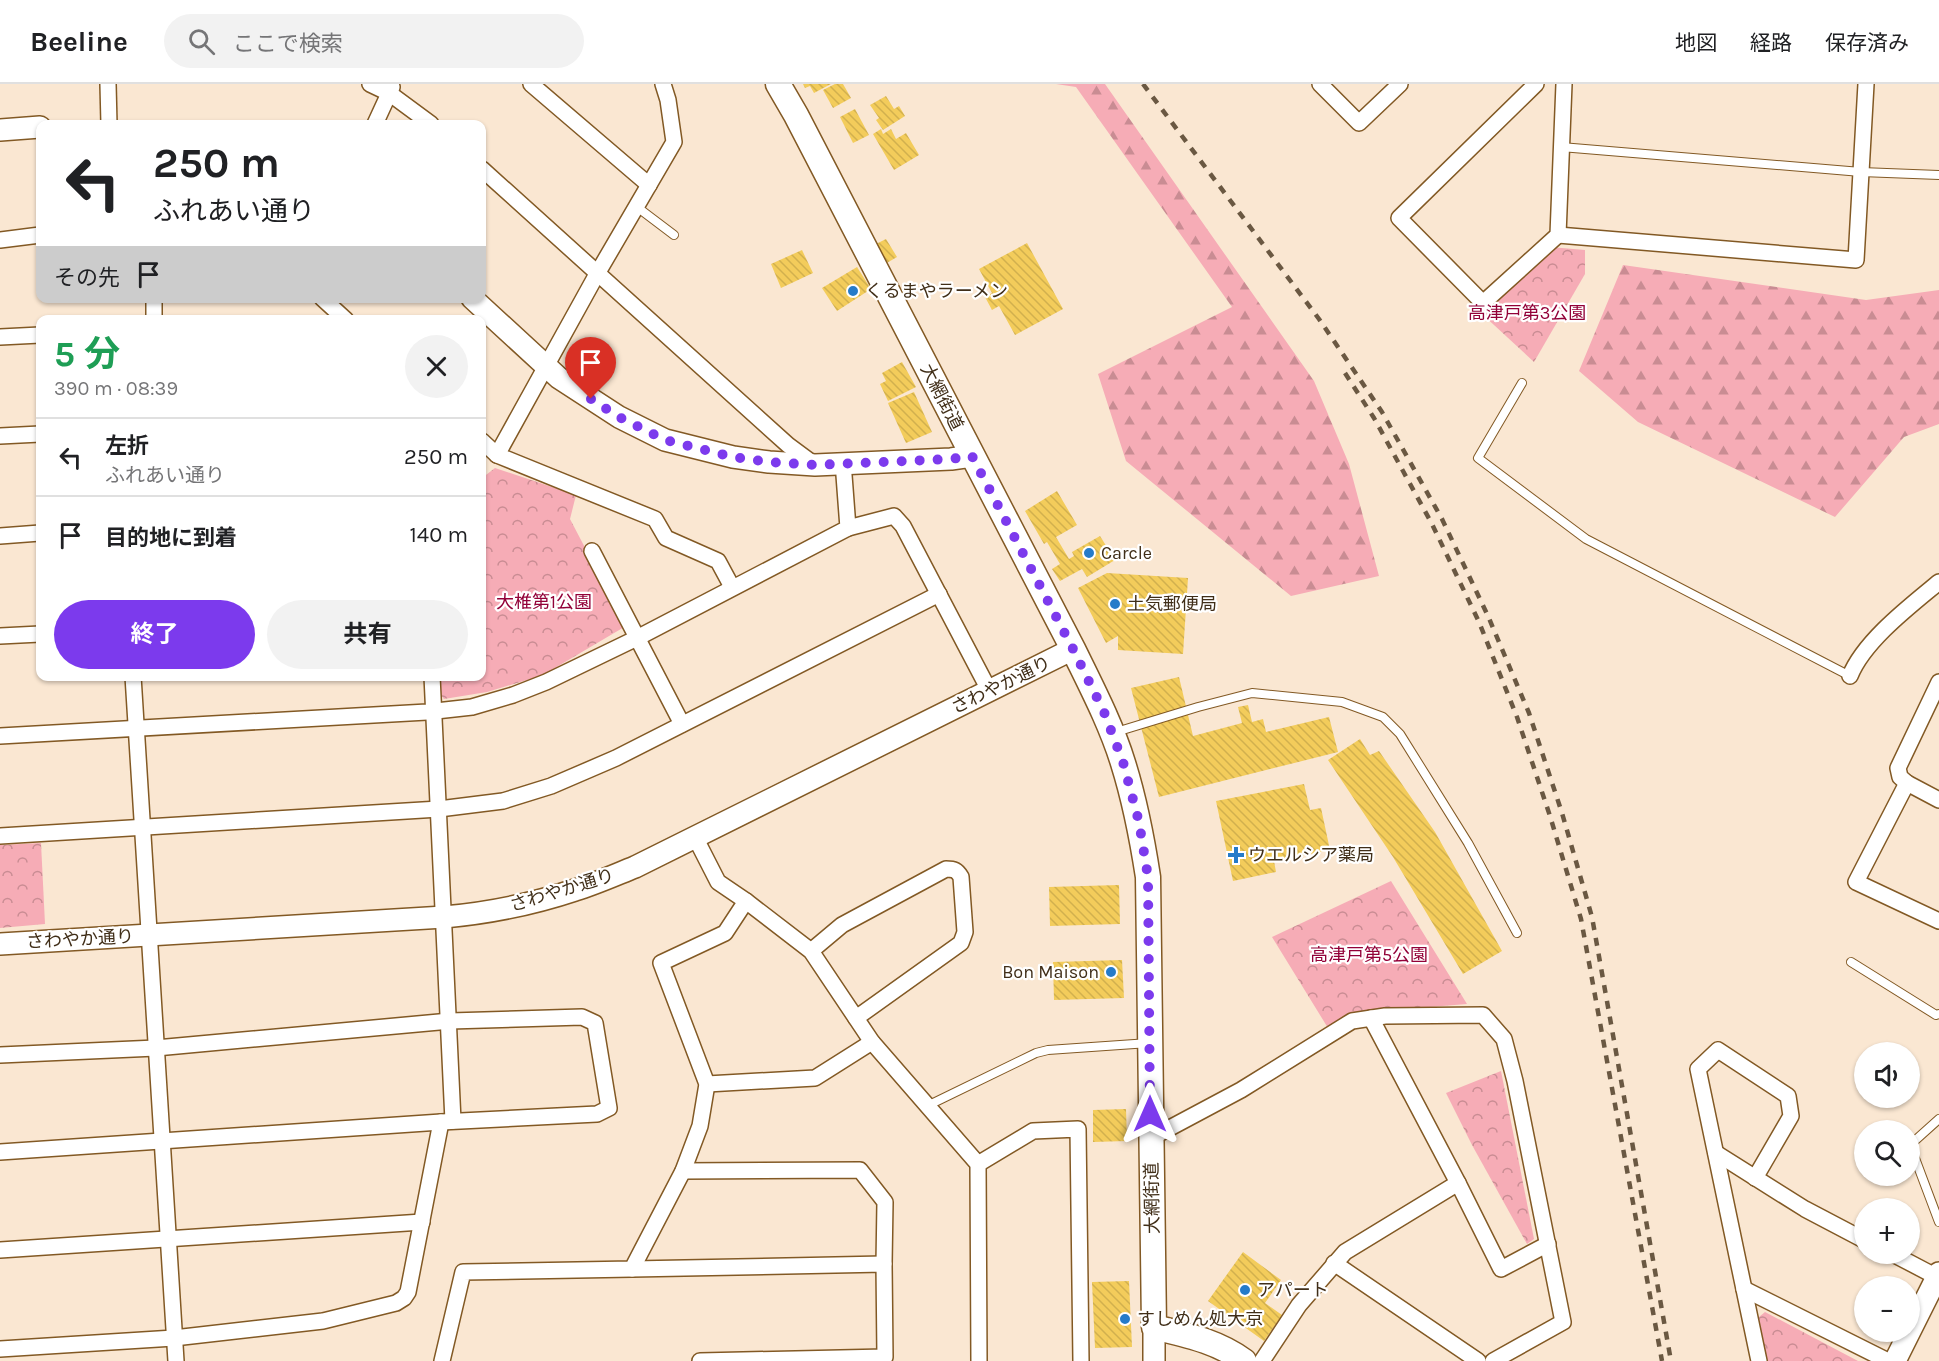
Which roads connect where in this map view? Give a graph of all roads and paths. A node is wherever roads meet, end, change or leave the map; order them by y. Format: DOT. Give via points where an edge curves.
graph roads {
  1 [pos="108,84"];
  2 [pos="370,84"];
  3 [pos="531,84"];
  4 [pos="663,84"];
  5 [pos="778,84"];
  6 [pos="1320,84"];
  7 [pos="1400,84"];
  8 [pos="1536,84"];
  9 [pos="1563,84"];
  10 [pos="1866,84"];
  11 [pos="391,89"];
  12 [pos="109,120"];
  13 [pos="377,120"];
  14 [pos="426,120"];
  15 [pos="36,127"];
  16 [pos="0,130"];
  17 [pos="1561,147"];
  18 [pos="1861,172"];
  19 [pos="486,173"];
  20 [pos="1939,175"];
  21 [pos="649,185"];
  22 [pos="636,207"];
  23 [pos="674,235"];
  24 [pos="1558,235"];
  25 [pos="36,236"];
  26 [pos="0,240"];
  27 [pos="597,274"];
  28 [pos="327,303"];
  29 [pos="478,303"];
  30 [pos="341,315"];
  31 [pos="36,335"];
  32 [pos="0,337"];
  33 [pos="547,366"];
  34 [pos="1522,383"];
  35 [pos="36,434"];
  36 [pos="0,436"];
  37 [pos="486,445"];
  38 [pos="497,455"];
  39 [pos="972,456"];
  40 [pos="843,462"];
  41 [pos="815,465"];
  42 [pos="848,528"];
  43 [pos="36,533"];
  44 [pos="0,536"];
  45 [pos="592,551"];
  46 [pos="1939,582"];
  47 [pos="732,587"];
  48 [pos="939,594"];
  49 [pos="36,634"];
  50 [pos="0,636"];
  51 [pos="637,638"];
  52 [pos="1073,649"];
  53 [pos="1850,676"];
  54 [pos="133,681"];
  55 [pos="432,681"];
  56 [pos="1939,682"];
  57 [pos="989,690"];
  58 [pos="434,711"];
  59 [pos="682,724"];
  60 [pos="136,728"];
  61 [pos="1112,733"];
  62 [pos="0,736"];
  63 [pos="1907,783"];
  64 [pos="1939,800"];
  65 [pos="439,809"];
  66 [pos="142,827"];
  67 [pos="0,836"];
  68 [pos="695,837"];
  69 [pos="746,901"];
  70 [pos="444,917"];
  71 [pos="1939,921"];
  72 [pos="1517,933"];
  73 [pos="149,935"];
  74 [pos="0,944"];
  75 [pos="811,951"];
  76 [pos="1851,962"];
  77 [pos="1939,1014"];
  78 [pos="856,1018"];
  79 [pos="1371,1018"];
  80 [pos="450,1021"];
  81 [pos="872,1042"];
  82 [pos="1150,1042"];
  83 [pos="156,1048"];
  84 [pos="0,1055"];
  85 [pos="707,1084"];
  86 [pos="926,1107"];
  87 [pos="1939,1119"];
  88 [pos="447,1121"];
  89 [pos="1920,1136"];
  90 [pos="1151,1138"];
  91 [pos="162,1141"];
  92 [pos="0,1152"];
  93 [pos="1716,1153"];
  94 [pos="978,1164"];
  95 [pos="683,1171"];
  96 [pos="1920,1172"];
  97 [pos="1755,1178"];
  98 [pos="1458,1183"];
  99 [pos="422,1222"];
  100 [pos="1939,1222"];
  101 [pos="1854,1235"];
  102 [pos="168,1240"];
  103 [pos="1548,1244"];
  104 [pos="0,1250"];
  105 [pos="1334,1263"];
  106 [pos="884,1264"];
  107 [pos="1914,1264"];
  108 [pos="632,1269"];
  109 [pos="1938,1275"];
  110 [pos="1744,1289"];
  111 [pos="1154,1328"];
  112 [pos="174,1338"];
  113 [pos="0,1349"];
  114 [pos="885,1359"];
  115 [pos="176,1361"];
  116 [pos="442,1361"];
  117 [pos="700,1361"];
  118 [pos="979,1361"];
  119 [pos="1081,1361"];
  120 [pos="1154,1361"];
  121 [pos="1244,1361"];
  122 [pos="1262,1361"];
  123 [pos="1478,1361"];
  124 [pos="1493,1361"];
  125 [pos="1759,1361"];
  126 [pos="1888,1361"];
  127 [pos="1895,1361"];
  1 -- 12 [label="street"];
  2 -- 11 [label="street"];
  3 -- 21 [label="street"];
  4 -- 21 [label="street" via="674,142"];
  5 -- 39 [label="main road, 大網街道"];
  6 -- 7 [label="street" via="1359,123"];
  8 -- 24 [label="street" via="1399,218 1483,303"];
  9 -- 17 [label="street"];
  10 -- 18 [label="street"];
  11 -- 13 [label="street"];
  11 -- 14 [label="street"];
  15 -- 16 [label="street"];
  17 -- 18 [label="lane"];
  17 -- 24 [label="street"];
  18 -- 20 [label="lane"];
  18 -- 24 [label="street" via="1856,260"];
  19 -- 27 [label="street"];
  21 -- 22 [label="street"];
  22 -- 23 [label="lane"];
  22 -- 27 [label="street"];
  25 -- 26 [label="street"];
  27 -- 33 [label="street"];
  27 -- 41 [label="street"];
  28 -- 30 [label="street"];
  29 -- 33 [label="street"];
  31 -- 32 [label="street"];
  33 -- 38 [label="street"];
  33 -- 41 [label="street" via="619,417 665,440 733,457"];
  34 -- 53 [label="lane" via="1478,458 1586,539"];
  35 -- 36 [label="street"];
  37 -- 38 [label="street"];
  38 -- 47 [label="street" via="655,519 666,538 718,561"];
  39 -- 40 [label="street"];
  39 -- 52 [label="main road, 大網街道"];
  40 -- 41 [label="street"];
  40 -- 42 [label="street"];
  42 -- 47 [label="street"];
  42 -- 48 [label="street" via="894,516"];
  43 -- 44 [label="street"];
  45 -- 51 [label="street"];
  46 -- 53 [label="street" via="1874,642 1855,663"];
  47 -- 51 [label="street"];
  48 -- 57 [label="street"];
  48 -- 59 [label="street"];
  49 -- 50 [label="street"];
  51 -- 58 [label="street" via="513,695 472,707"];
  51 -- 59 [label="street"];
  52 -- 57 [label="street, さわやか通り"];
  52 -- 61 [label="main road, 大網街道"];
  54 -- 60 [label="street"];
  55 -- 58 [label="street"];
  56 -- 63 [label="street" via="1898,768"];
  57 -- 68 [label="street, さわやか通り"];
  58 -- 60 [label="street"];
  58 -- 65 [label="street"];
  59 -- 65 [label="street" via="551,786 503,801"];
  60 -- 62 [label="street"];
  60 -- 66 [label="street"];
  61 -- 72 [label="lane" via="1252,693 1342,702 1383,717 1400,734 1468,843"];
  61 -- 82 [label="main road, 大網街道" via="1139,822 1148,877"];
  63 -- 64 [label="street"];
  63 -- 71 [label="street" via="1856,882"];
  65 -- 66 [label="street"];
  65 -- 70 [label="street"];
  66 -- 67 [label="street"];
  66 -- 73 [label="street"];
  68 -- 69 [label="street" via="718,882"];
  68 -- 70 [label="street, さわやか通り" via="576,890 523,905"];
  69 -- 75 [label="street"];
  69 -- 85 [label="street" via="725,933 661,963"];
  70 -- 73 [label="street, さわやか通り"];
  70 -- 80 [label="street"];
  73 -- 74 [label="street, さわやか通り"];
  73 -- 83 [label="street"];
  75 -- 78 [label="street"];
  75 -- 78 [label="street" via="842,925 946,869 958,872 964,932 961,943"];
  76 -- 77 [label="lane"];
  78 -- 81 [label="street"];
  79 -- 90 [label="street" via="1352,1021 1241,1090"];
  79 -- 98 [label="street"];
  79 -- 103 [label="street" via="1484,1015 1504,1039"];
  80 -- 83 [label="street"];
  80 -- 88 [label="street"];
  80 -- 88 [label="street" via="582,1017 595,1023 609,1107 597,1114"];
  81 -- 85 [label="street" via="815,1078"];
  81 -- 86 [label="street"];
  82 -- 86 [label="lane" via="1036,1053"];
  82 -- 90 [label="main road, 大網街道"];
  83 -- 84 [label="street"];
  83 -- 91 [label="street"];
  85 -- 95 [label="street" via="700,1126"];
  86 -- 94 [label="street"];
  87 -- 89 [label="lane"];
  88 -- 91 [label="street"];
  88 -- 99 [label="street"];
  90 -- 111 [label="main road, 大網街道"];
  91 -- 92 [label="street"];
  91 -- 102 [label="street"];
  93 -- 97 [label="street"];
  93 -- 97 [label="street" via="1698,1069 1718,1050 1788,1096 1791,1116"];
  93 -- 110 [label="street"];
  94 -- 118 [label="street"];
  94 -- 119 [label="street" via="1033,1131 1078,1129"];
  95 -- 106 [label="street" via="860,1170 885,1202"];
  95 -- 108 [label="street"];
  96 -- 100 [label="lane"];
  97 -- 101 [label="street"];
  98 -- 103 [label="street" via="1501,1269"];
  98 -- 105 [label="street" via="1345,1252"];
  99 -- 102 [label="street"];
  99 -- 112 [label="street" via="408,1292 396,1302 323,1321"];
  102 -- 104 [label="street"];
  102 -- 112 [label="street"];
  103 -- 124 [label="street" via="1563,1322"];
  105 -- 122 [label="street" via="1299,1305"];
  105 -- 123 [label="street"];
  106 -- 108 [label="street"];
  106 -- 114 [label="street"];
  107 -- 109 [label="street"];
  108 -- 116 [label="street" via="462,1272"];
  109 -- 127 [label="street"];
  110 -- 125 [label="street"];
  110 -- 126 [label="street"];
  111 -- 120 [label="street"];
  111 -- 121 [label="main road" via="1203,1339"];
  112 -- 113 [label="street"];
  112 -- 115 [label="street"];
  114 -- 117 [label="street"];
}
